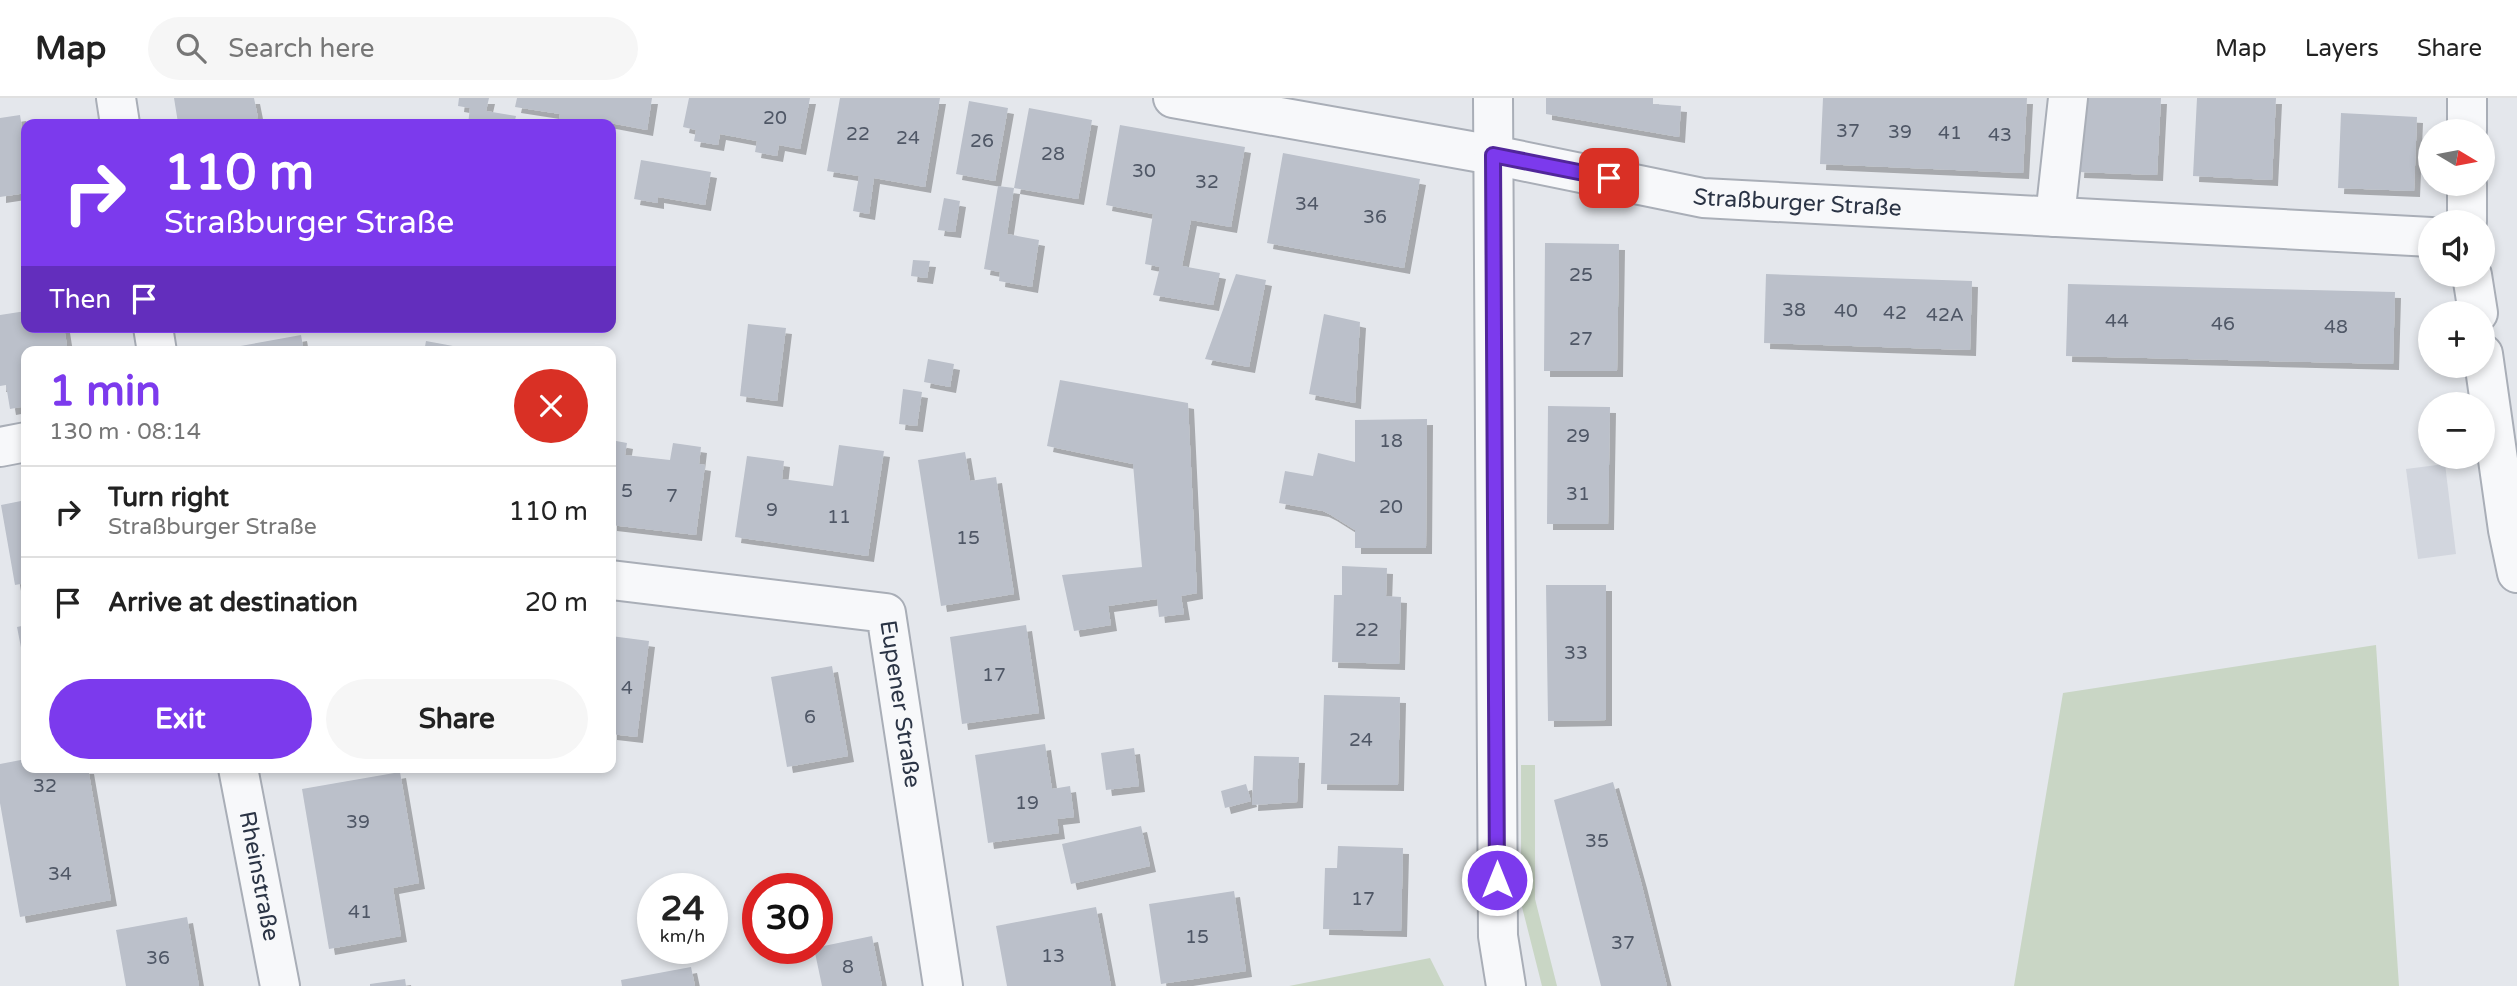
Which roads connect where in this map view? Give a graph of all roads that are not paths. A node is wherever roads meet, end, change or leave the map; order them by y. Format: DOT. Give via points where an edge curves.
graph roads {
  1 [pos="116,98"];
  2 [pos="1173,98"];
  3 [pos="1493,98"];
  4 [pos="2068,98"];
  5 [pos="2467,98"];
  6 [pos="119,119"];
  7 [pos="2467,119"];
  8 [pos="1493,155"];
  9 [pos="2055,217"];
  10 [pos="2418,236"];
  11 [pos="2486,378"];
  12 [pos="21,443"];
  13 [pos="0,447"];
  14 [pos="2517,573"];
  15 [pos="616,581"];
  16 [pos="239,773"];
  17 [pos="1496,984"];
  18 [pos="279,986"];
  19 [pos="943,986"];
  1 -- 6 [label="street"];
  2 -- 8 [label="street, Straßburger Straße"];
  3 -- 8 [label="street"];
  4 -- 9 [label="street"];
  5 -- 7 [label="street"];
  8 -- 9 [label="street, Straßburger Straße" via="1703,198"];
  8 -- 17 [label="street"];
  9 -- 10 [label="street, Straßburger Straße"];
  11 -- 14 [label="street"];
  12 -- 13 [label="street"];
  15 -- 19 [label="street, Eupener Straße" via="886,613"];
  16 -- 18 [label="street, Rheinstraße"];
}
